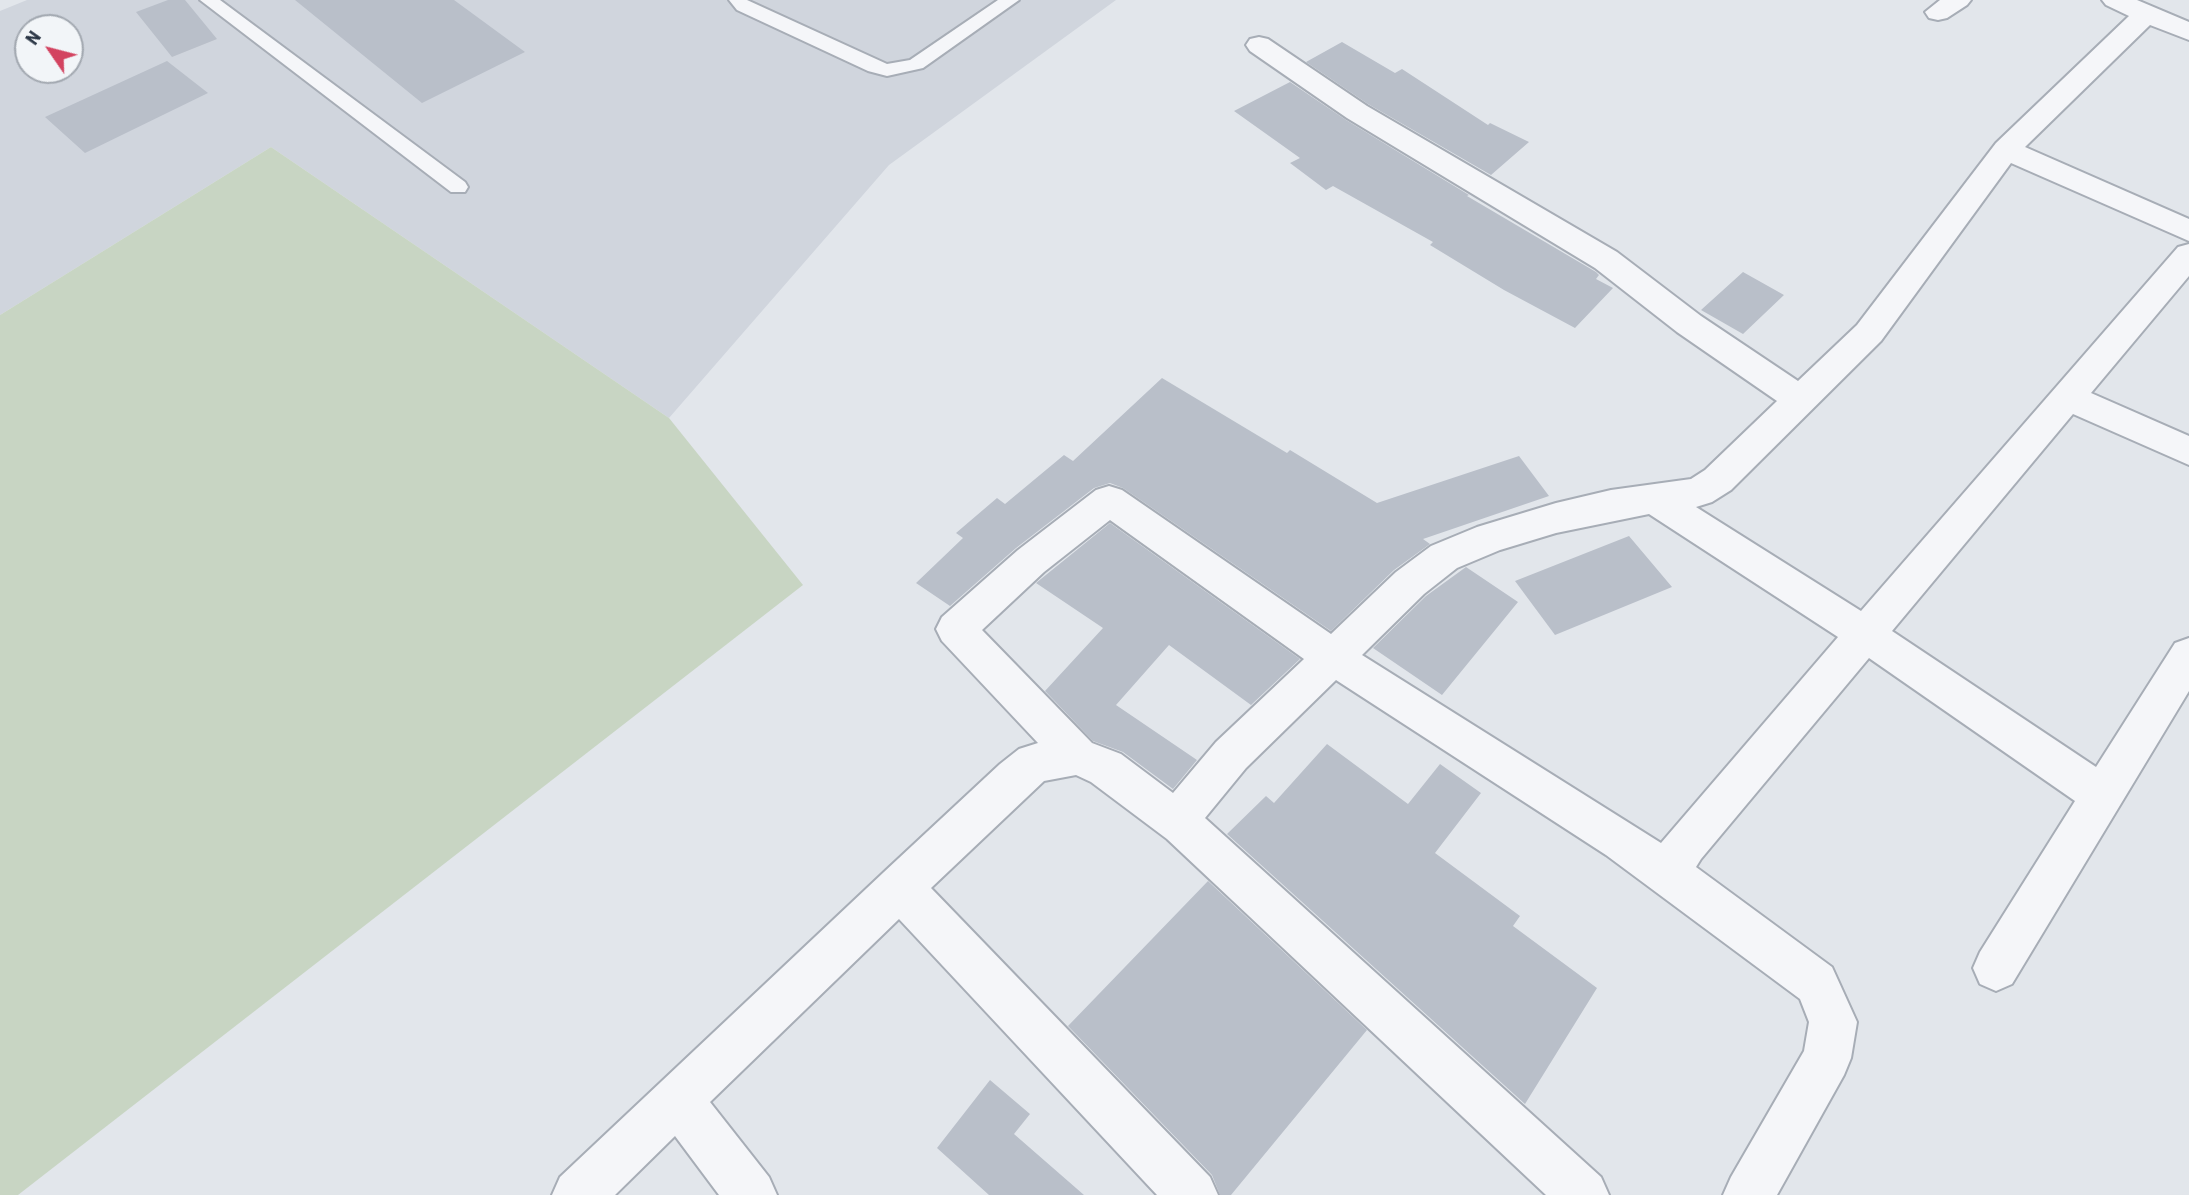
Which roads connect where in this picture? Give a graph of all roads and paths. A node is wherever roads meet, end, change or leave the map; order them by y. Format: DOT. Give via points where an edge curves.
graph roads {
  1 [pos="209,0"];
  2 [pos="738,0"];
  3 [pos="1010,0"];
  4 [pos="2131,7"];
  5 [pos="2189,32"];
  6 [pos="1259,45"];
  7 [pos="2006,149"];
  8 [pos="458,187"];
  9 [pos="2189,231"];
  10 [pos="2189,255"];
  11 [pos="2068,397"];
  12 [pos="1800,400"];
  13 [pos="2189,451"];
  14 [pos="1653,498"];
  15 [pos="1865,634"];
  16 [pos="2189,655"];
  17 [pos="1334,658"];
  18 [pos="2178,698"];
  19 [pos="1077,756"];
  20 [pos="2102,795"];
  21 [pos="1176,821"];
  22 [pos="1667,873"];
  23 [pos="900,887"];
  24 [pos="1996,968"];
  25 [pos="677,1099"];
  26 [pos="578,1195"];
  27 [pos="751,1195"];
  28 [pos="1192,1195"];
  29 [pos="1583,1195"];
  30 [pos="1749,1195"];
  1 -- 8 [label="lane"];
  2 -- 3 [label="lane" via="887,71 916,64"];
  4 -- 5 [label="street"];
  4 -- 7 [label="street"];
  6 -- 12 [label="street" via="1357,112 1606,260"];
  7 -- 9 [label="street"];
  7 -- 12 [label="street" via="1869,333"];
  10 -- 11 [label="street"];
  11 -- 13 [label="street"];
  11 -- 15 [label="street"];
  12 -- 14 [label="street" via="1718,480 1699,492"];
  14 -- 15 [label="street"];
  14 -- 17 [label="street" via="1556,518 1444,557 1410,583"];
  15 -- 20 [label="street"];
  15 -- 22 [label="street" via="1686,844"];
  16 -- 18 [label="street"];
  17 -- 19 [label="street" via="1109,500 1031,561 956,629"];
  17 -- 21 [label="street" via="1231,755"];
  17 -- 22 [label="street"];
  18 -- 20 [label="street"];
  19 -- 21 [label="street" via="1106,768"];
  19 -- 23 [label="street" via="1034,763"];
  20 -- 24 [label="street"];
  21 -- 29 [label="street"];
  22 -- 30 [label="street" via="1816,983 1833,1022 1827,1058"];
  23 -- 25 [label="street"];
  23 -- 28 [label="street"];
  25 -- 26 [label="street"];
  25 -- 27 [label="street"];
}
